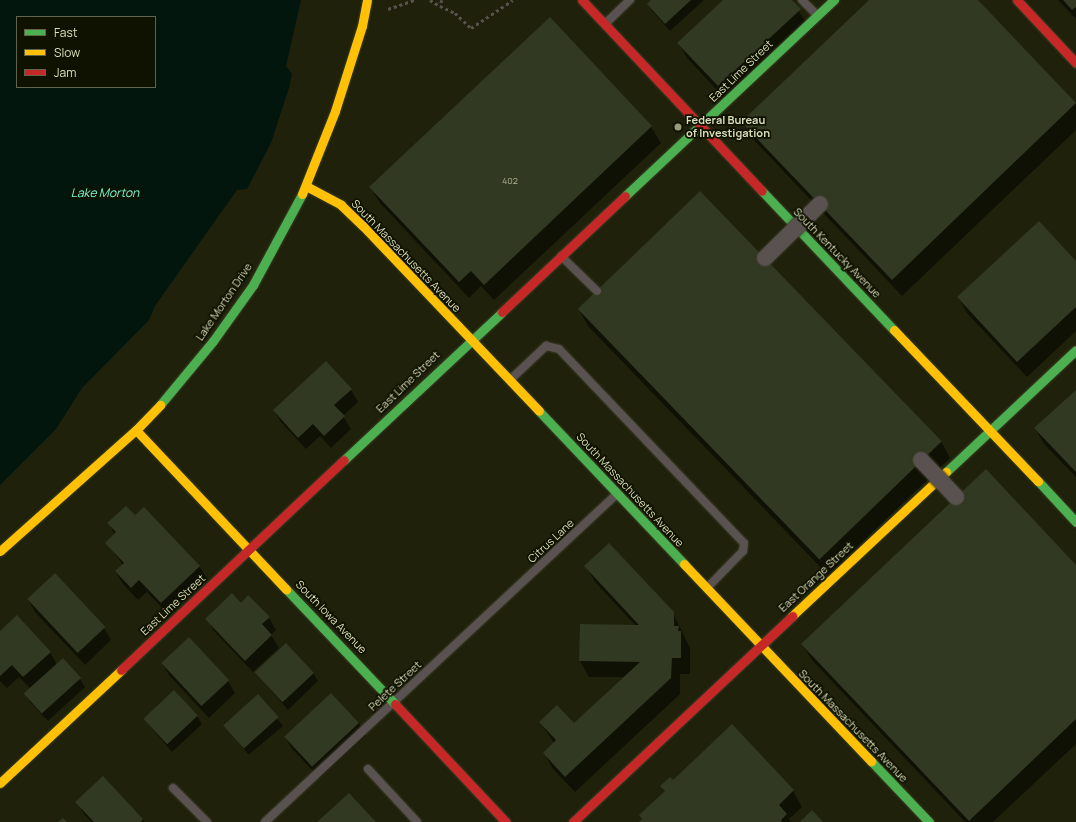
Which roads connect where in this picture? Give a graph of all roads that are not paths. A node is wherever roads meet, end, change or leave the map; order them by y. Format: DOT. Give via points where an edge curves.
graph roads {
  1 [pos="367,0"];
  2 [pos="582,0"];
  3 [pos="630,0"];
  4 [pos="802,0"];
  5 [pos="834,0"];
  6 [pos="1017,0"];
  7 [pos="817,16"];
  8 [pos="604,25"];
  9 [pos="1076,63"];
  10 [pos="700,127"];
  11 [pos="306,186"];
  12 [pos="820,204"];
  13 [pos="561,255"];
  14 [pos="765,258"];
  15 [pos="596,291"];
  16 [pos="470,339"];
  17 [pos="1076,350"];
  18 [pos="509,381"];
  19 [pos="136,430"];
  20 [pos="990,431"];
  21 [pos="920,461"];
  22 [pos="937,481"];
  23 [pos="617,494"];
  24 [pos="956,497"];
  25 [pos="1076,522"];
  26 [pos="250,550"];
  27 [pos="0,551"];
  28 [pos="707,589"];
  29 [pos="500,603"];
  30 [pos="760,646"];
  31 [pos="395,702"];
  32 [pos="368,769"];
  33 [pos="0,783"];
  34 [pos="174,788"];
  35 [pos="207,822"];
  36 [pos="265,822"];
  37 [pos="417,822"];
  38 [pos="506,822"];
  39 [pos="573,822"];
  40 [pos="928,822"];
  1 -- 11 [label="street, Lake Morton Drive" via="362,26 335,111"];
  2 -- 8 [label="street, South Kentucky Avenue"];
  3 -- 8 [label="lane"];
  4 -- 7 [label="lane"];
  5 -- 7 [label="street, East Lime Street"];
  6 -- 9 [label="street"];
  7 -- 10 [label="street, East Lime Street"];
  8 -- 10 [label="street, South Kentucky Avenue"];
  10 -- 13 [label="street, East Lime Street"];
  10 -- 20 [label="street, South Kentucky Avenue"];
  11 -- 16 [label="street, South Massachusetts Avenue" via="341,205"];
  11 -- 19 [label="street, Lake Morton Drive" via="253,285 179,384"];
  12 -- 14 [label="street, bridge"];
  13 -- 15 [label="lane"];
  13 -- 16 [label="street, East Lime Street"];
  16 -- 18 [label="street, South Massachusetts Avenue"];
  16 -- 26 [label="street, East Lime Street"];
  17 -- 20 [label="street, East Orange Street"];
  18 -- 23 [label="street, South Massachusetts Avenue"];
  18 -- 28 [label="lane" via="546,346 559,349 744,543 743,551"];
  19 -- 26 [label="street, South Iowa Avenue"];
  19 -- 27 [label="street, Lake Morton Drive"];
  20 -- 22 [label="street, East Orange Street"];
  20 -- 25 [label="street, South Kentucky Avenue"];
  21 -- 22 [label="lane"];
  21 -- 24 [label="street, bridge"];
  22 -- 30 [label="street, East Orange Street"];
  23 -- 28 [label="street, South Massachusetts Avenue"];
  23 -- 29 [label="lane, Citrus Lane"];
  26 -- 31 [label="street, South Iowa Avenue"];
  26 -- 33 [label="street, East Lime Street"];
  28 -- 30 [label="street, South Massachusetts Avenue"];
  29 -- 31 [label="lane, Pelete Street"];
  30 -- 39 [label="street, East Orange Street"];
  30 -- 40 [label="street, South Massachusetts Avenue"];
  31 -- 36 [label="lane, Pelete Street"];
  31 -- 38 [label="street, South Iowa Avenue"];
  32 -- 37 [label="lane"];
  34 -- 35 [label="lane"];
}
